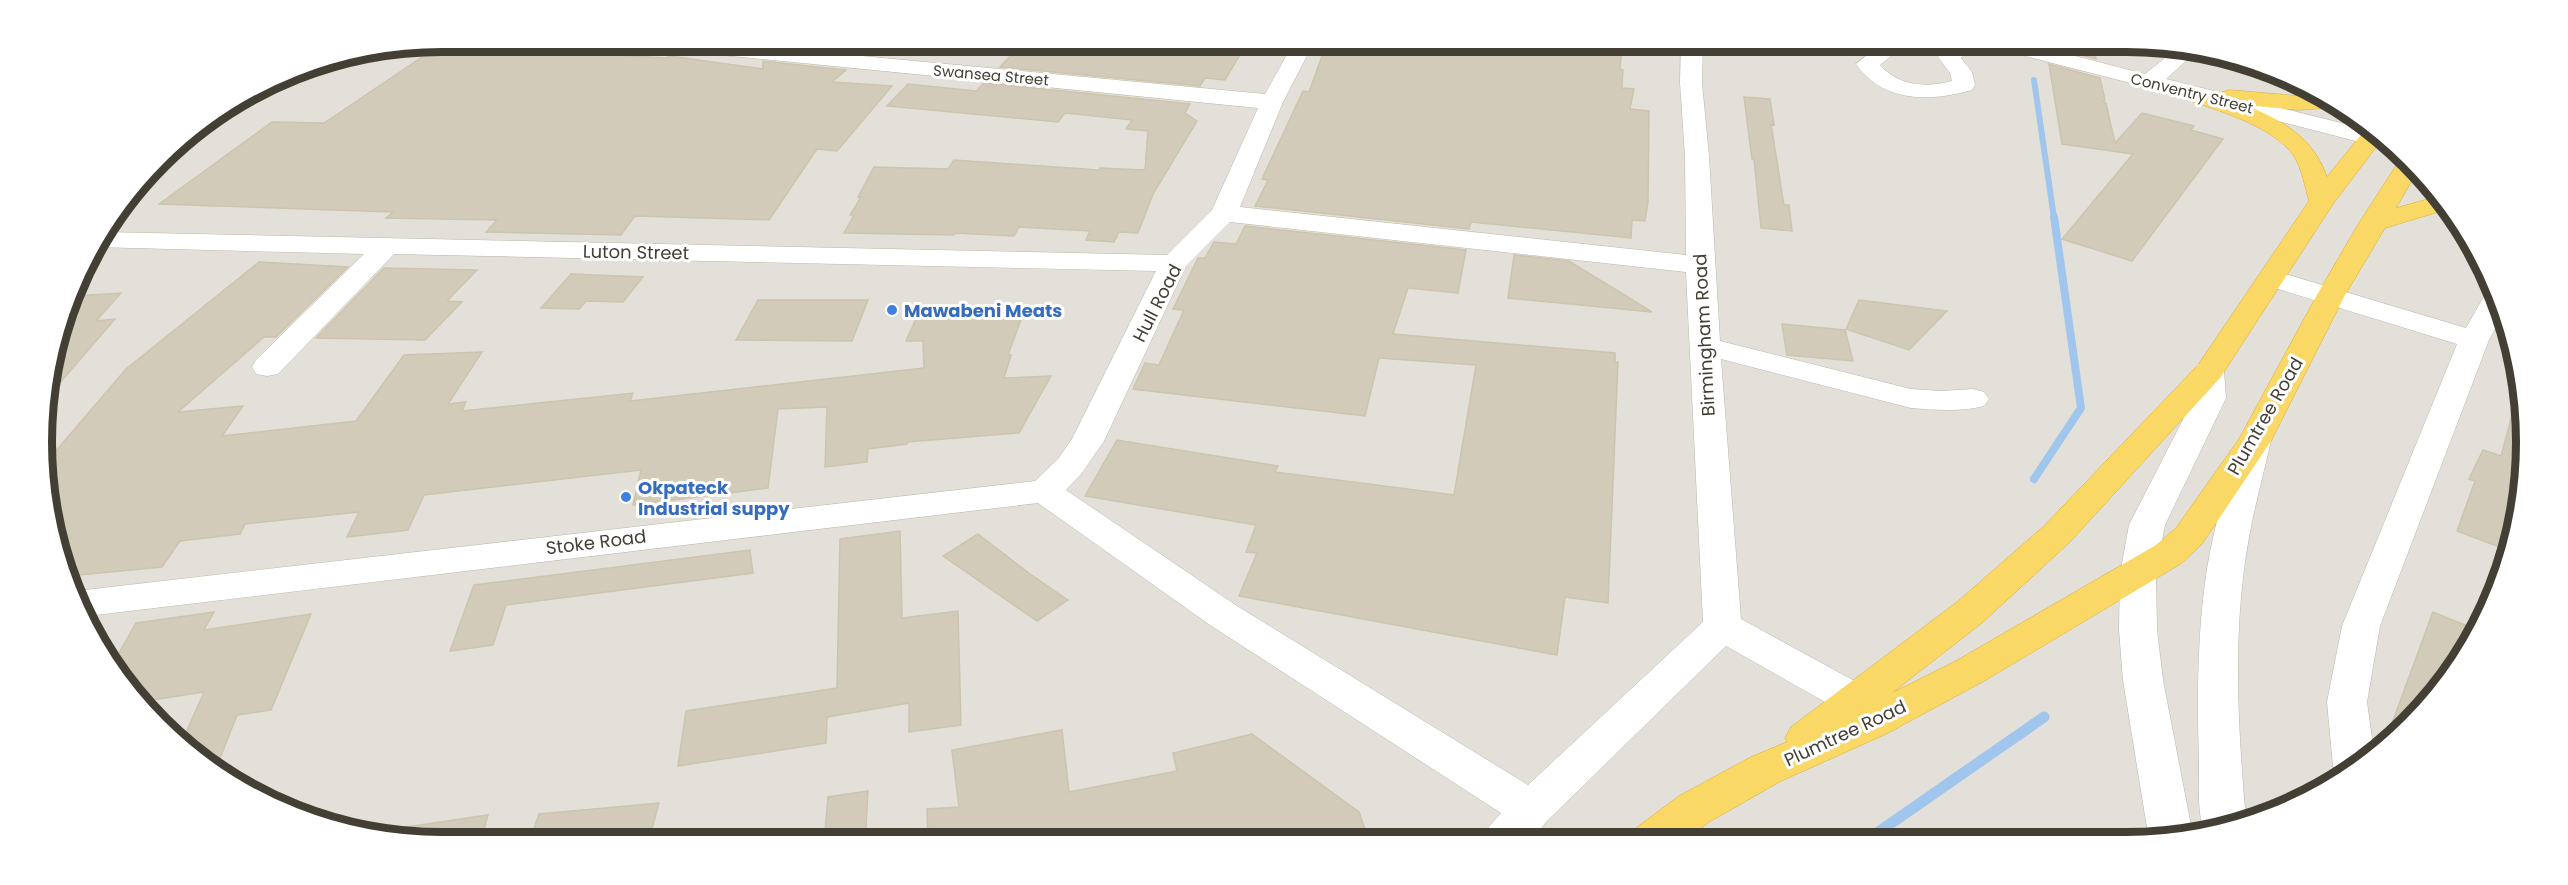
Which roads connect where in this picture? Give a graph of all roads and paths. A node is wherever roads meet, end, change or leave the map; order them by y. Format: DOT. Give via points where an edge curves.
graph roads {
  1 [pos="753,52"];
  2 [pos="1299,52"];
  3 [pos="1692,52"];
  4 [pos="1884,52"];
  5 [pos="1954,52"];
  6 [pos="2031,52"];
  7 [pos="2179,57"];
  8 [pos="2149,82"];
  9 [pos="2190,93"];
  10 [pos="1272,102"];
  11 [pos="2314,102"];
  12 [pos="2364,134"];
  13 [pos="2374,142"];
  14 [pos="2405,171"];
  15 [pos="2322,201"];
  16 [pos="2435,205"];
  17 [pos="1224,213"];
  18 [pos="2372,223"];
  19 [pos="109,240"];
  20 [pos="387,246"];
  21 [pos="1174,263"];
  22 [pos="1700,265"];
  23 [pos="2272,278"];
  24 [pos="2331,295"];
  25 [pos="2491,307"];
  26 [pos="2474,340"];
  27 [pos="1705,346"];
  28 [pos="267,367"];
  29 [pos="2209,371"];
  30 [pos="1973,399"];
  31 [pos="2255,441"];
  32 [pos="1046,490"];
  33 [pos="2138,574"];
  34 [pos="87,602"];
  35 [pos="1722,626"];
  36 [pos="1855,700"];
  37 [pos="2353,759"];
  38 [pos="1766,769"];
  39 [pos="1531,808"];
  40 [pos="2223,820"];
  41 [pos="2169,830"];
  42 [pos="1511,832"];
  43 [pos="1664,832"];
  1 -- 10 [label="street, Swansea Street"];
  2 -- 10 [label="street, Hull Road"];
  3 -- 22 [label="street, Birmingham Road"];
  4 -- 5 [label="street" via="1867,64 1875,77 1924,93 1944,93 1964,85 1961,72 1949,57"];
  6 -- 8 [label="street, Conventry Street"];
  7 -- 8 [label="street"];
  8 -- 9 [label="street, Conventry Street"];
  9 -- 11 [label="highway"];
  9 -- 12 [label="street, Conventry Street"];
  9 -- 15 [label="highway" via="2263,122 2297,144 2306,155"];
  10 -- 17 [label="street, Hull Road"];
  13 -- 15 [label="highway, Plumtree Road"];
  14 -- 18 [label="highway, Plumtree Road"];
  15 -- 23 [label="highway, Plumtree Road"];
  16 -- 18 [label="highway"];
  17 -- 21 [label="street, Hull Road"];
  17 -- 22 [label="street"];
  18 -- 24 [label="highway, Plumtree Road"];
  19 -- 20 [label="street, Luton Street"];
  20 -- 21 [label="street, Luton Street"];
  20 -- 28 [label="street"];
  21 -- 32 [label="street, Hull Road" via="1088,441"];
  22 -- 27 [label="street, Birmingham Road"];
  23 -- 24 [label="street"];
  23 -- 29 [label="highway, Plumtree Road"];
  24 -- 26 [label="street"];
  24 -- 31 [label="highway, Plumtree Road"];
  25 -- 26 [label="street"];
  26 -- 37 [label="street" via="2361,626 2347,702"];
  27 -- 30 [label="street" via="1911,398"];
  27 -- 35 [label="street, Birmingham Road"];
  29 -- 33 [label="street" via="2210,398 2147,525"];
  29 -- 36 [label="highway, Plumtree Road" via="2057,534 1970,612"];
  31 -- 33 [label="highway, Plumtree Road" via="2189,536"];
  31 -- 40 [label="street" via="2229,545 2223,588 2218,751"];
  32 -- 34 [label="street, Stoke Road"];
  32 -- 39 [label="street" via="1119,546 1244,628"];
  33 -- 38 [label="highway, Plumtree Road" via="1871,723"];
  33 -- 41 [label="street" via="2143,680"];
  35 -- 36 [label="street"];
  35 -- 39 [label="street"];
  36 -- 38 [label="highway, Plumtree Road"];
  38 -- 43 [label="highway" via="1694,809"];
  39 -- 42 [label="street"];
}
